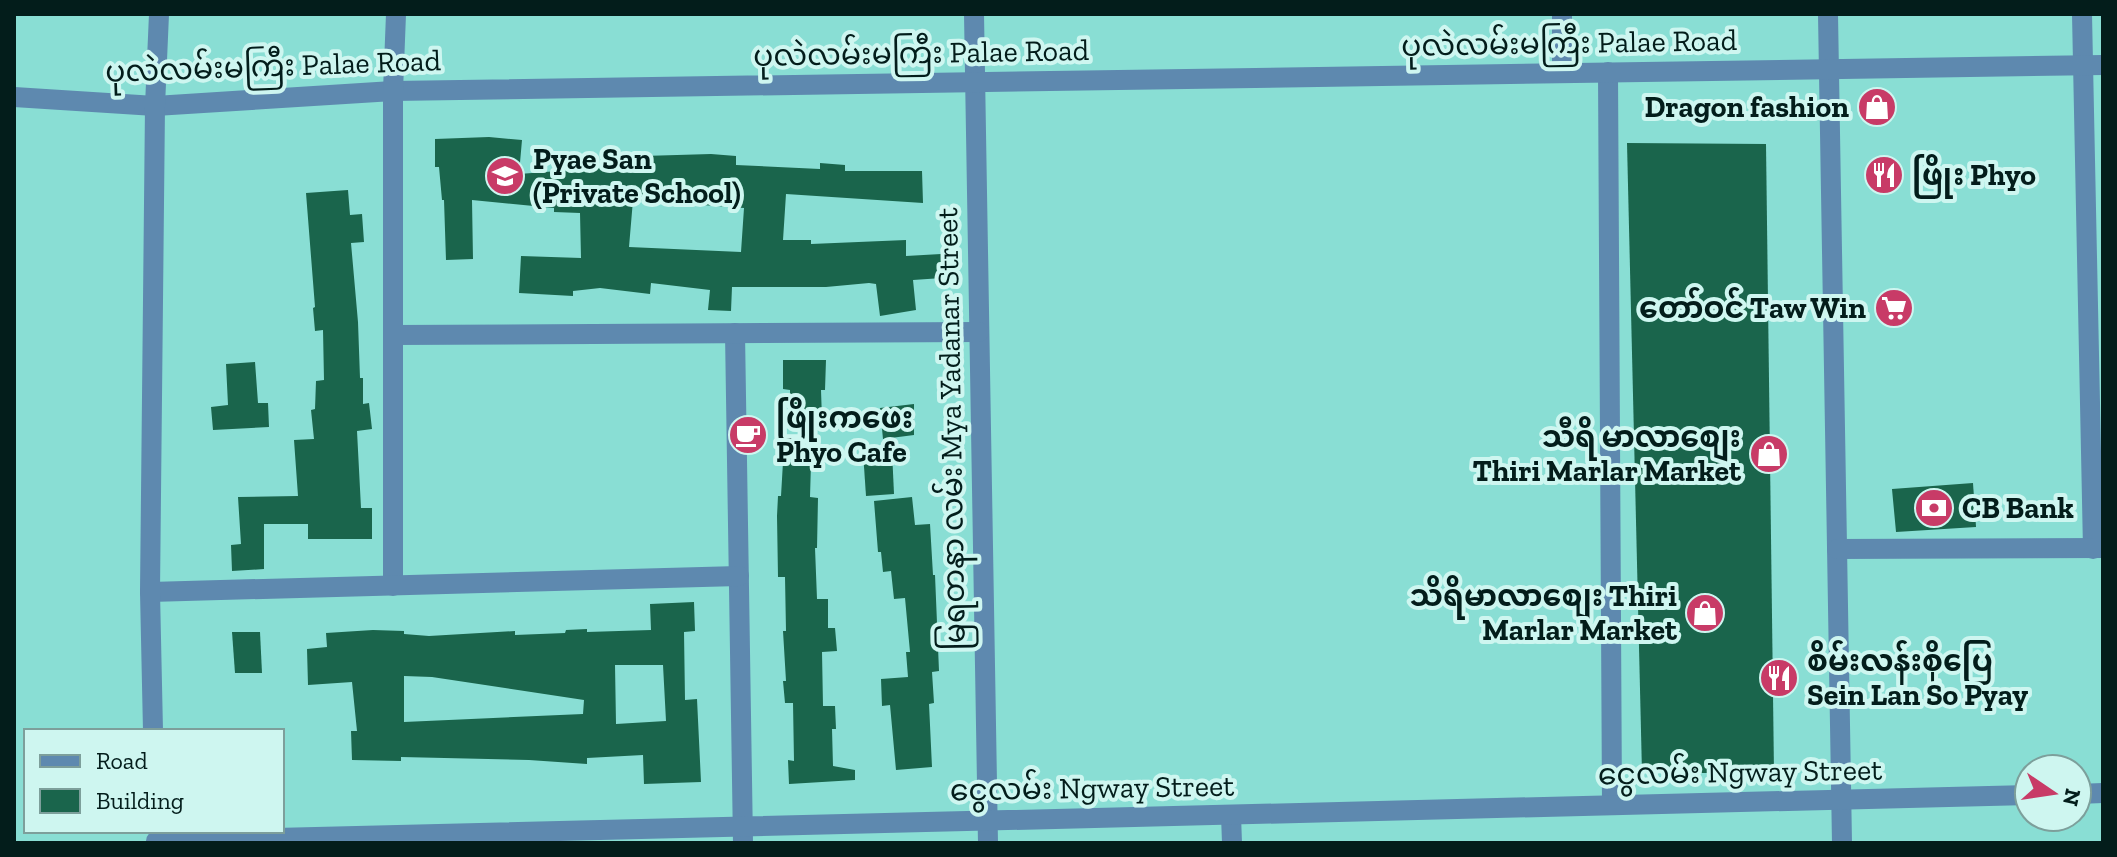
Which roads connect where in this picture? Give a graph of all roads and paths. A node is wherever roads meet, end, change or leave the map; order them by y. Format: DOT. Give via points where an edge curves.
graph roads {
  1 [pos="159,14"];
  2 [pos="396,14"];
  3 [pos="974,14"];
  4 [pos="1562,14"];
  5 [pos="1828,14"];
  6 [pos="2082,14"];
  7 [pos="2082,65"];
  8 [pos="2103,65"];
  9 [pos="1829,69"];
  10 [pos="1608,72"];
  11 [pos="1562,73"];
  12 [pos="975,82"];
  13 [pos="393,91"];
  14 [pos="15,97"];
  15 [pos="155,106"];
  16 [pos="2095,318"];
  17 [pos="979,332"];
  18 [pos="735,333"];
  19 [pos="394,335"];
  20 [pos="2098,548"];
  21 [pos="1837,549"];
  22 [pos="739,576"];
  23 [pos="393,586"];
  24 [pos="150,592"];
  25 [pos="153,729"];
  26 [pos="2013,795"];
  27 [pos="1841,800"];
  28 [pos="1612,805"];
  29 [pos="1231,815"];
  30 [pos="988,821"];
  31 [pos="743,835"];
  32 [pos="156,838"];
  33 [pos="988,843"];
  34 [pos="1232,843"];
  35 [pos="1842,843"];
  1 -- 15 [label="street"];
  2 -- 13 [label="street"];
  3 -- 12 [label="street, မြရတနာ လမ်း Mya Yadanar Street"];
  4 -- 11 [label="street"];
  5 -- 9 [label="street"];
  6 -- 7 [label="street"];
  7 -- 8 [label="street, ပုလဲလမ်းမကြီး Palae Road"];
  7 -- 9 [label="street, ပုလဲလမ်းမကြီး Palae Road"];
  7 -- 16 [label="street"];
  9 -- 10 [label="street, ပုလဲလမ်းမကြီး Palae Road"];
  9 -- 21 [label="street"];
  10 -- 11 [label="street, ပုလဲလမ်းမကြီး Palae Road"];
  10 -- 28 [label="street"];
  11 -- 12 [label="street, ပုလဲလမ်းမကြီး Palae Road"];
  12 -- 13 [label="street, ပုလဲလမ်းမကြီး Palae Road"];
  12 -- 17 [label="street, မြရတနာ လမ်း Mya Yadanar Street"];
  13 -- 15 [label="street, ပုလဲလမ်းမကြီး Palae Road"];
  13 -- 19 [label="street"];
  14 -- 15 [label="street, ပုလဲလမ်းမကြီး Palae Road"];
  15 -- 24 [label="street"];
  16 -- 20 [label="street"];
  17 -- 18 [label="street"];
  17 -- 30 [label="street, မြရတနာ လမ်း Mya Yadanar Street"];
  18 -- 19 [label="street"];
  18 -- 22 [label="street"];
  19 -- 23 [label="street"];
  20 -- 21 [label="street"];
  21 -- 27 [label="street"];
  22 -- 23 [label="street"];
  22 -- 31 [label="street"];
  23 -- 24 [label="street"];
  24 -- 25 [label="street"];
  26 -- 27 [label="street, ငွေလမ်း Ngway Street"];
  27 -- 28 [label="street, ငွေလမ်း Ngway Street"];
  27 -- 35 [label="street"];
  28 -- 29 [label="street, ငွေလမ်း Ngway Street"];
  29 -- 30 [label="street, ငွေလမ်း Ngway Street"];
  29 -- 34 [label="street"];
  30 -- 31 [label="street, ငွေလမ်း Ngway Street"];
  30 -- 33 [label="street, မြရတနာ လမ်း Mya Yadanar Street"];
  31 -- 32 [label="street, ငွေလမ်း Ngway Street"];
}
